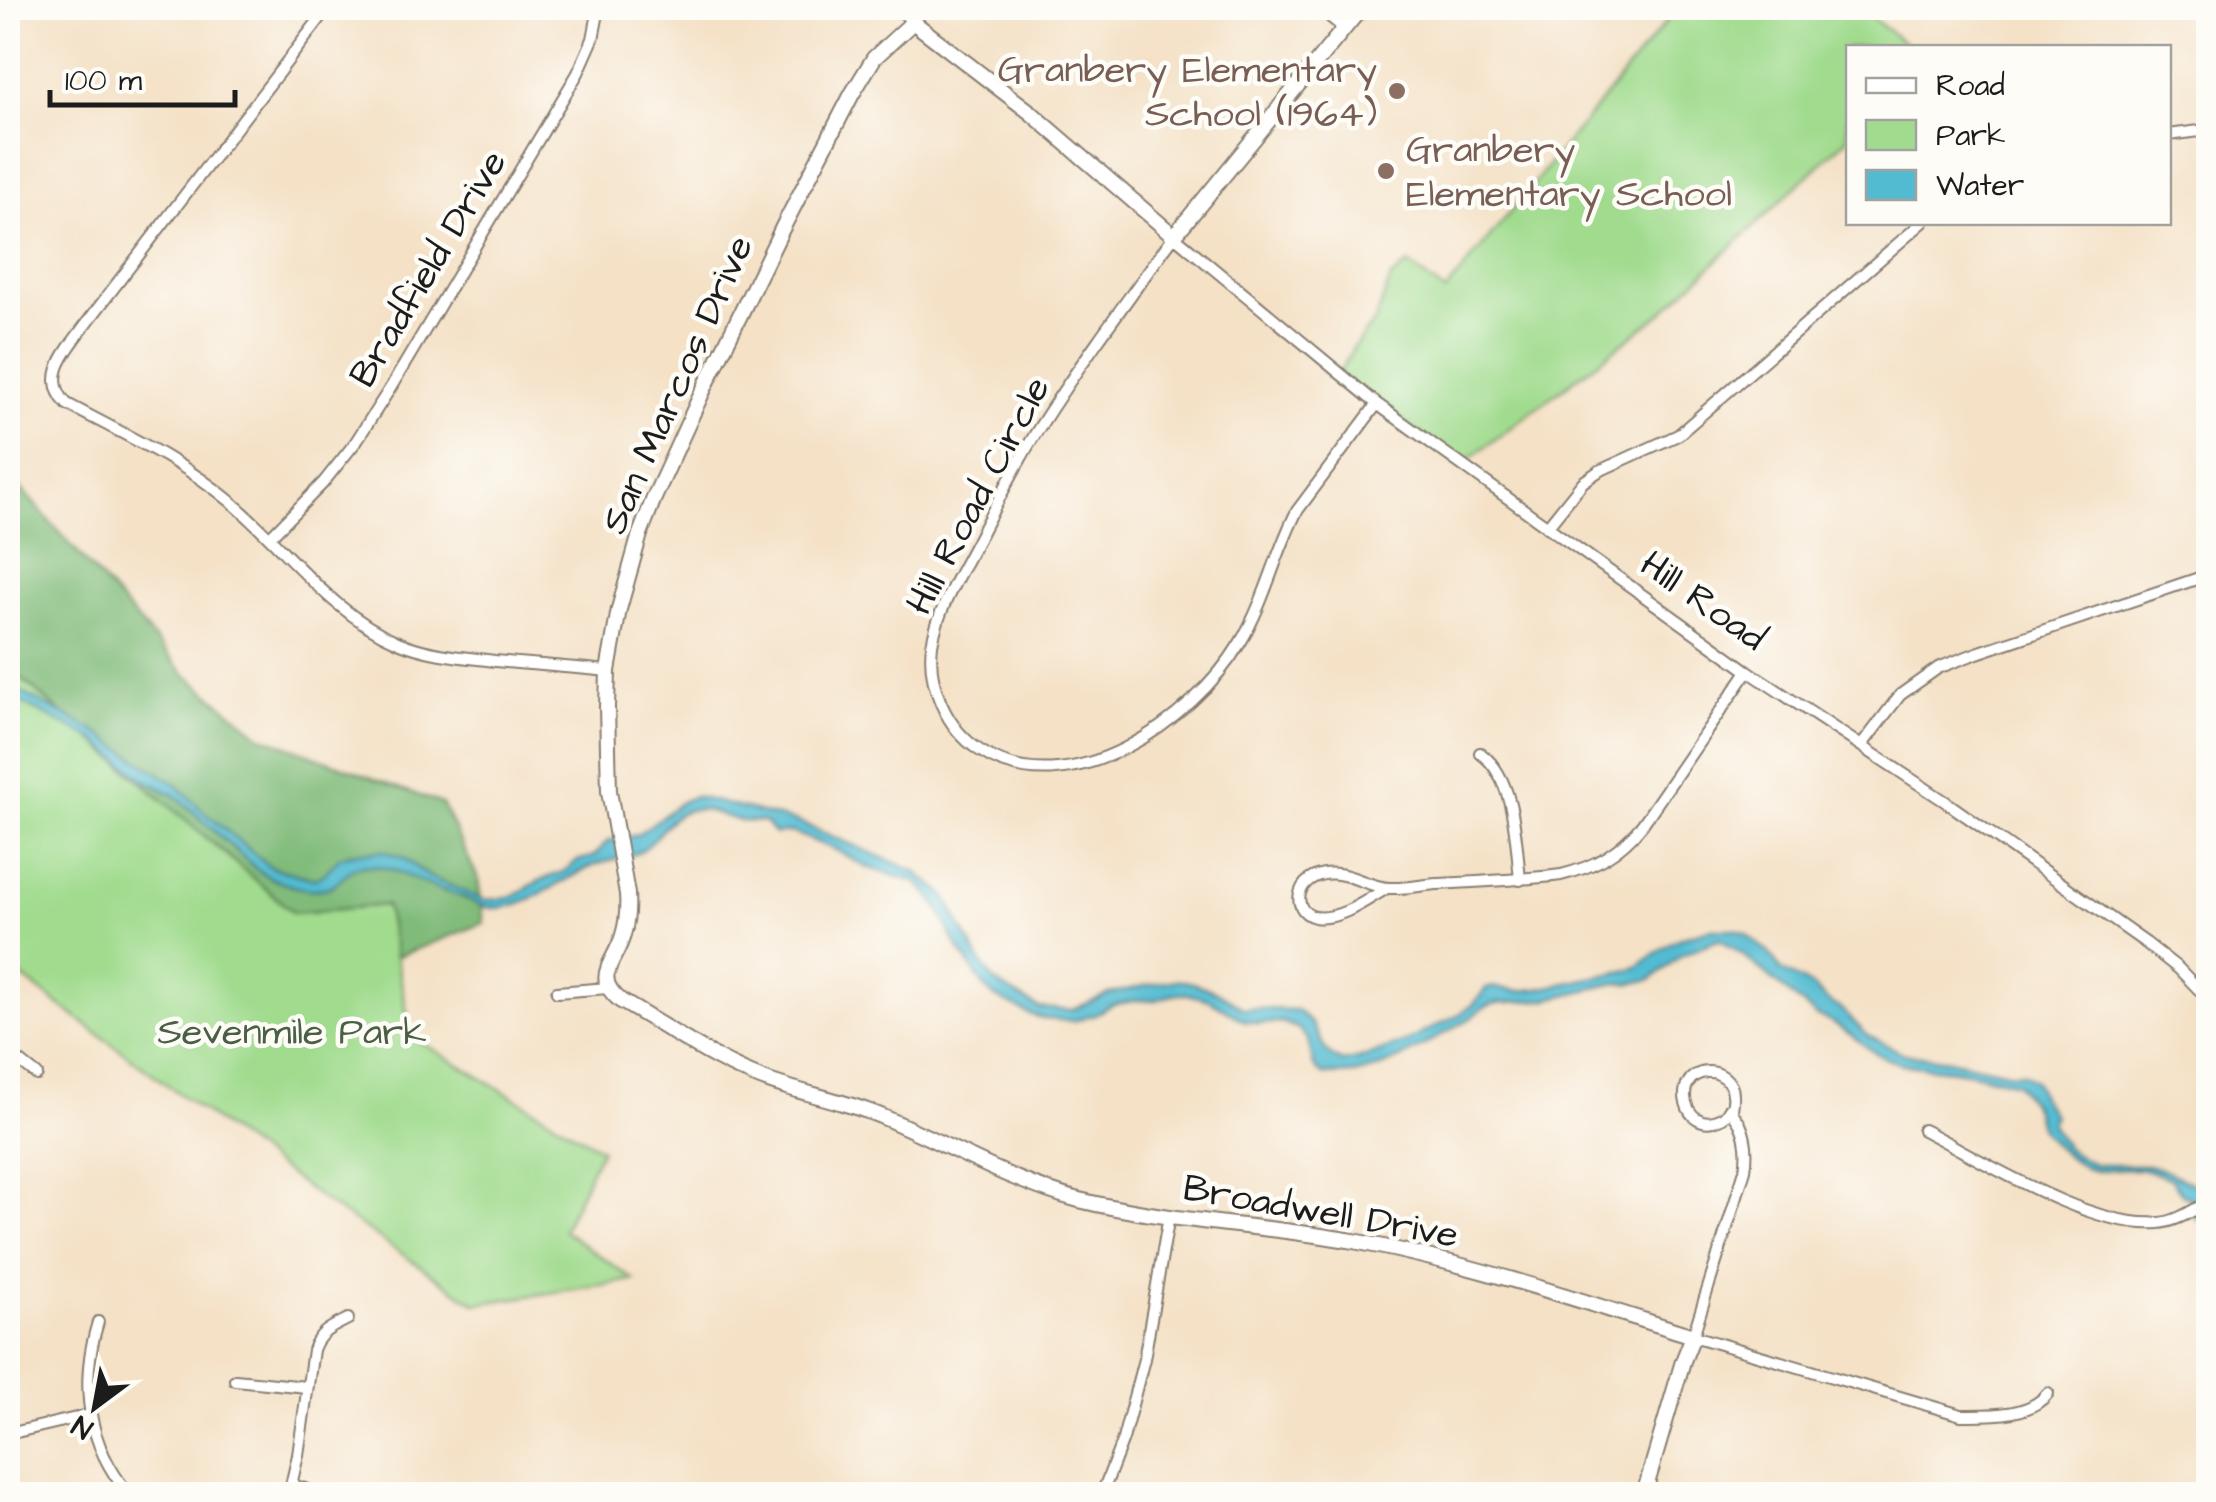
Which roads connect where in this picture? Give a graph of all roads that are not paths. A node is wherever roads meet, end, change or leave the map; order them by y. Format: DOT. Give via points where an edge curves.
graph roads {
  1 [pos="328,8"];
  2 [pos="600,8"];
  3 [pos="898,8"];
  4 [pos="1318,8"];
  5 [pos="1360,8"];
  6 [pos="914,22"];
  7 [pos="1344,28"];
  8 [pos="2208,130"];
  9 [pos="2171,135"];
  10 [pos="1920,225"];
  11 [pos="1174,236"];
  12 [pos="1377,404"];
  13 [pos="1547,527"];
  14 [pos="270,537"];
  15 [pos="2208,575"];
  16 [pos="608,671"];
  17 [pos="1748,671"];
  18 [pos="1862,745"];
  19 [pos="1480,753"];
  20 [pos="1520,880"];
  21 [pos="1386,888"];
  22 [pos="607,987"];
  23 [pos="557,992"];
  24 [pos="2208,999"];
  25 [pos="8,1052"];
  26 [pos="37,1075"];
  27 [pos="1730,1108"];
  28 [pos="1923,1130"];
  29 [pos="2208,1202"];
  30 [pos="1169,1216"];
  31 [pos="348,1320"];
  32 [pos="98,1322"];
  33 [pos="1693,1336"];
  34 [pos="235,1380"];
  35 [pos="307,1387"];
  36 [pos="2048,1393"];
  37 [pos="90,1416"];
  38 [pos="8,1434"];
  39 [pos="291,1490"];
  40 [pos="129,1494"];
  41 [pos="321,1494"];
  42 [pos="1102,1494"];
  43 [pos="1644,1494"];
  1 -- 14 [label="street" via="106,297 55,382 67,404 198,475"];
  2 -- 14 [label="street, Bradfield Drive" via="578,73 390,388 341,462"];
  3 -- 6 [label="street, Hill Road"];
  4 -- 7 [label="street"];
  5 -- 7 [label="street"];
  6 -- 11 [label="street, Hill Road"];
  6 -- 16 [label="street, San Marcos Drive" via="874,58 858,83 701,395 640,534"];
  7 -- 11 [label="street"];
  8 -- 9 [label="street"];
  10 -- 13 [label="street" via="1678,435 1586,479"];
  11 -- 12 [label="street, Hill Road"];
  11 -- 12 [label="street, Hill Road Circle" via="1040,426 941,612 932,673 950,721 965,739 1008,764 1056,770 1132,744 1171,719 1239,646 1298,511"];
  12 -- 13 [label="street, Hill Road"];
  13 -- 17 [label="street, Hill Road"];
  14 -- 16 [label="street" via="332,598 403,644 455,656"];
  15 -- 18 [label="street" via="1938,668 1900,695"];
  16 -- 22 [label="street, San Marcos Drive" via="607,761 627,894"];
  17 -- 18 [label="street, Hill Road"];
  17 -- 20 [label="street" via="1624,846 1577,871"];
  18 -- 24 [label="street, Hill Road" via="2146,944"];
  19 -- 20 [label="street" via="1503,782"];
  20 -- 21 [label="street"];
  21 -- 21 [label="street" via="1321,874 1303,885 1300,901 1311,916 1330,916"];
  22 -- 23 [label="street"];
  22 -- 30 [label="street, Broadwell Drive" via="754,1076 866,1110 1062,1194"];
  25 -- 26 [label="street"];
  27 -- 27 [label="street" via="1730,1083 1720,1074 1701,1073 1684,1090 1697,1118 1717,1120"];
  27 -- 33 [label="street" via="1745,1138 1746,1164"];
  28 -- 29 [label="street" via="2042,1192 2122,1221 2168,1222"];
  30 -- 33 [label="street, Broadwell Drive" via="1412,1254"];
  30 -- 42 [label="street" via="1136,1391"];
  31 -- 35 [label="street" via="316,1341"];
  32 -- 37 [label="street" via="88,1369"];
  33 -- 36 [label="street, Broadwell Drive" via="1962,1414 2022,1410"];
  33 -- 43 [label="street"];
  34 -- 35 [label="street"];
  35 -- 39 [label="street"];
  37 -- 38 [label="street"];
  37 -- 40 [label="street" via="104,1458"];
  39 -- 41 [label="street"];
}
